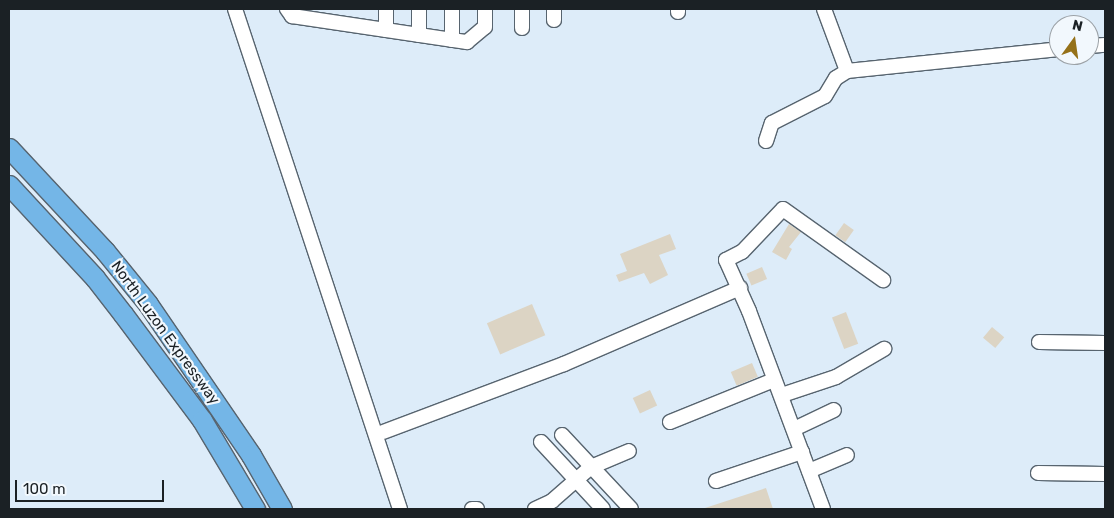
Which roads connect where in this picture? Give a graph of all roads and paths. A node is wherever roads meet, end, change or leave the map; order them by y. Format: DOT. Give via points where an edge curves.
graph roads {
  1 [pos="235,9"];
  2 [pos="287,9"];
  3 [pos="386,9"];
  4 [pos="419,9"];
  5 [pos="452,9"];
  6 [pos="485,9"];
  7 [pos="522,9"];
  8 [pos="824,9"];
  9 [pos="522,28"];
  10 [pos="386,30"];
  11 [pos="419,35"];
  12 [pos="452,40"];
  13 [pos="1049,50"];
  14 [pos="847,70"];
  15 [pos="766,141"];
  16 [pos="9,148"];
  17 [pos="9,185"];
  18 [pos="883,280"];
  19 [pos="740,288"];
  20 [pos="1040,342"];
  21 [pos="1105,343"];
  22 [pos="884,349"];
  23 [pos="774,380"];
  24 [pos="782,395"];
  25 [pos="834,410"];
  26 [pos="670,422"];
  27 [pos="794,429"];
  28 [pos="383,432"];
  29 [pos="562,435"];
  30 [pos="541,442"];
  31 [pos="629,451"];
  32 [pos="802,452"];
  33 [pos="251,455"];
  34 [pos="847,455"];
  35 [pos="591,468"];
  36 [pos="810,470"];
  37 [pos="1038,473"];
  38 [pos="1105,474"];
  39 [pos="716,481"];
  40 [pos="576,482"];
  41 [pos="554,505"];
  42 [pos="254,509"];
  43 [pos="282,509"];
  44 [pos="297,509"];
  45 [pos="400,509"];
  46 [pos="472,509"];
  47 [pos="477,509"];
  48 [pos="535,509"];
  49 [pos="603,509"];
  50 [pos="631,509"];
  51 [pos="823,509"];
  1 -- 45 [label="street"];
  2 -- 10 [label="street" via="292,16"];
  3 -- 10 [label="street"];
  4 -- 11 [label="street"];
  5 -- 12 [label="street"];
  6 -- 12 [label="street" via="485,27 481,33 467,42"];
  7 -- 9 [label="street"];
  8 -- 14 [label="street"];
  10 -- 11 [label="street"];
  11 -- 12 [label="street"];
  13 -- 14 [label="street"];
  14 -- 15 [label="street" via="836,78 825,96 772,123"];
  16 -- 33 [label="highway, North Luzon Expressway" via="105,251 148,304"];
  17 -- 42 [label="highway, North Luzon Expressway" via="95,278 123,314 202,420"];
  18 -- 19 [label="street" via="782,209 742,252 726,260"];
  19 -- 23 [label="street"];
  19 -- 28 [label="street" via="564,364"];
  20 -- 21 [label="street"];
  22 -- 24 [label="street" via="836,377"];
  23 -- 24 [label="street"];
  23 -- 26 [label="street"];
  24 -- 27 [label="street"];
  25 -- 27 [label="street"];
  27 -- 32 [label="street"];
  29 -- 35 [label="street"];
  30 -- 40 [label="street"];
  31 -- 35 [label="street"];
  32 -- 36 [label="street"];
  32 -- 39 [label="street"];
  33 -- 43 [label="highway, North Luzon Expressway"];
  33 -- 44 [label="highway"];
  34 -- 36 [label="street"];
  35 -- 40 [label="street"];
  35 -- 50 [label="street"];
  36 -- 51 [label="street"];
  37 -- 38 [label="street"];
  40 -- 41 [label="street"];
  40 -- 49 [label="street"];
  41 -- 48 [label="street"];
  46 -- 47 [label="street"];
}
